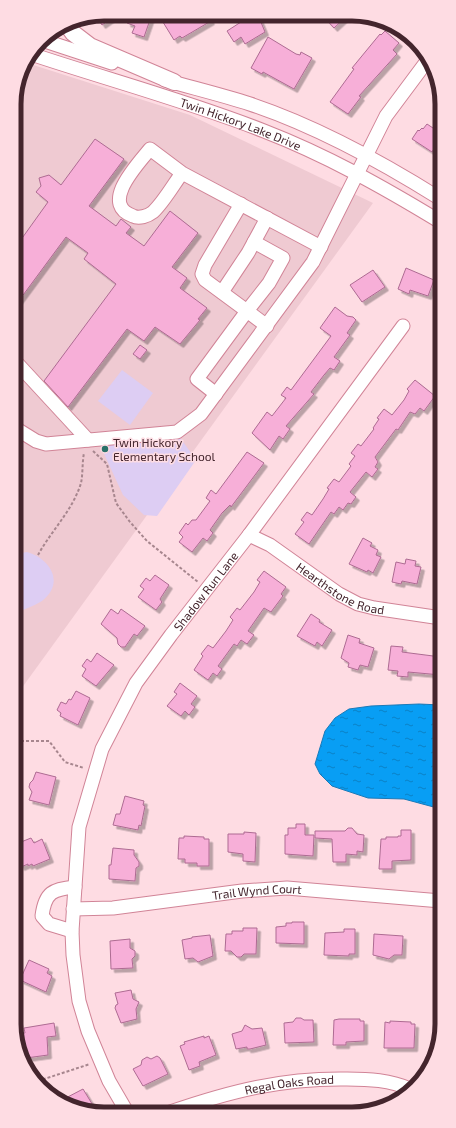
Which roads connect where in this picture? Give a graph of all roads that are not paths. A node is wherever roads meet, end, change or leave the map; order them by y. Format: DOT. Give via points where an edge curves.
graph roads {
  1 [pos="70,28"];
  2 [pos="49,42"];
  3 [pos="36,56"];
  4 [pos="425,65"];
  5 [pos="174,82"];
  6 [pos="366,156"];
  7 [pos="182,173"];
  8 [pos="357,174"];
  9 [pos="435,196"];
  10 [pos="241,204"];
  11 [pos="267,218"];
  12 [pos="435,220"];
  13 [pos="254,242"];
  14 [pos="321,247"];
  15 [pos="222,292"];
  16 [pos="247,311"];
  17 [pos="267,326"];
  18 [pos="403,326"];
  19 [pos="21,368"];
  20 [pos="216,394"];
  21 [pos="21,432"];
  22 [pos="87,445"];
  23 [pos="250,534"];
  24 [pos="435,617"];
  25 [pos="75,887"];
  26 [pos="435,900"];
  27 [pos="73,909"];
  28 [pos="72,931"];
  29 [pos="405,1087"];
  30 [pos="124,1107"];
  31 [pos="186,1107"];
  1 -- 5 [label="main road" via="90,46"];
  2 -- 5 [label="street, Twin Hickory Lake Drive"];
  3 -- 8 [label="street, Twin Hickory Lake Drive" via="216,113 295,144"];
  4 -- 6 [label="street" via="386,116"];
  5 -- 6 [label="street, Twin Hickory Lake Drive" via="251,104"];
  6 -- 8 [label="street"];
  6 -- 9 [label="street, Twin Hickory Lake Drive"];
  7 -- 7 [label="street" via="150,149 122,185 119,194 121,206 128,215 136,218 146,216 153,212"];
  7 -- 10 [label="street"];
  8 -- 12 [label="street, Twin Hickory Lake Drive"];
  8 -- 14 [label="street"];
  10 -- 11 [label="street"];
  10 -- 15 [label="street" via="202,274 205,280"];
  11 -- 13 [label="street"];
  11 -- 14 [label="street"];
  13 -- 15 [label="street"];
  13 -- 16 [label="street" via="283,258 269,283"];
  14 -- 17 [label="street" via="314,262"];
  15 -- 16 [label="street"];
  16 -- 17 [label="street"];
  16 -- 20 [label="street" via="197,379"];
  17 -- 20 [label="street"];
  18 -- 23 [label="street, Shadow Run Lane"];
  19 -- 22 [label="street"];
  20 -- 22 [label="street" via="201,414 177,432"];
  21 -- 22 [label="street" via="46,444"];
  23 -- 24 [label="street, Hearthstone Road" via="358,604"];
  23 -- 25 [label="street, Shadow Run Lane" via="136,683 107,737 79,827"];
  25 -- 27 [label="street, Shadow Run Lane"];
  25 -- 28 [label="street" via="51,892 44,902 42,916 49,924"];
  26 -- 27 [label="street, Trail Wynd Court" via="287,888 242,891 113,908"];
  27 -- 28 [label="street, Shadow Run Lane"];
  28 -- 30 [label="street, Shadow Run Lane" via="79,1001 100,1060"];
  29 -- 31 [label="street, Regal Oaks Road" via="388,1082 359,1079 296,1080 258,1085"];
}
